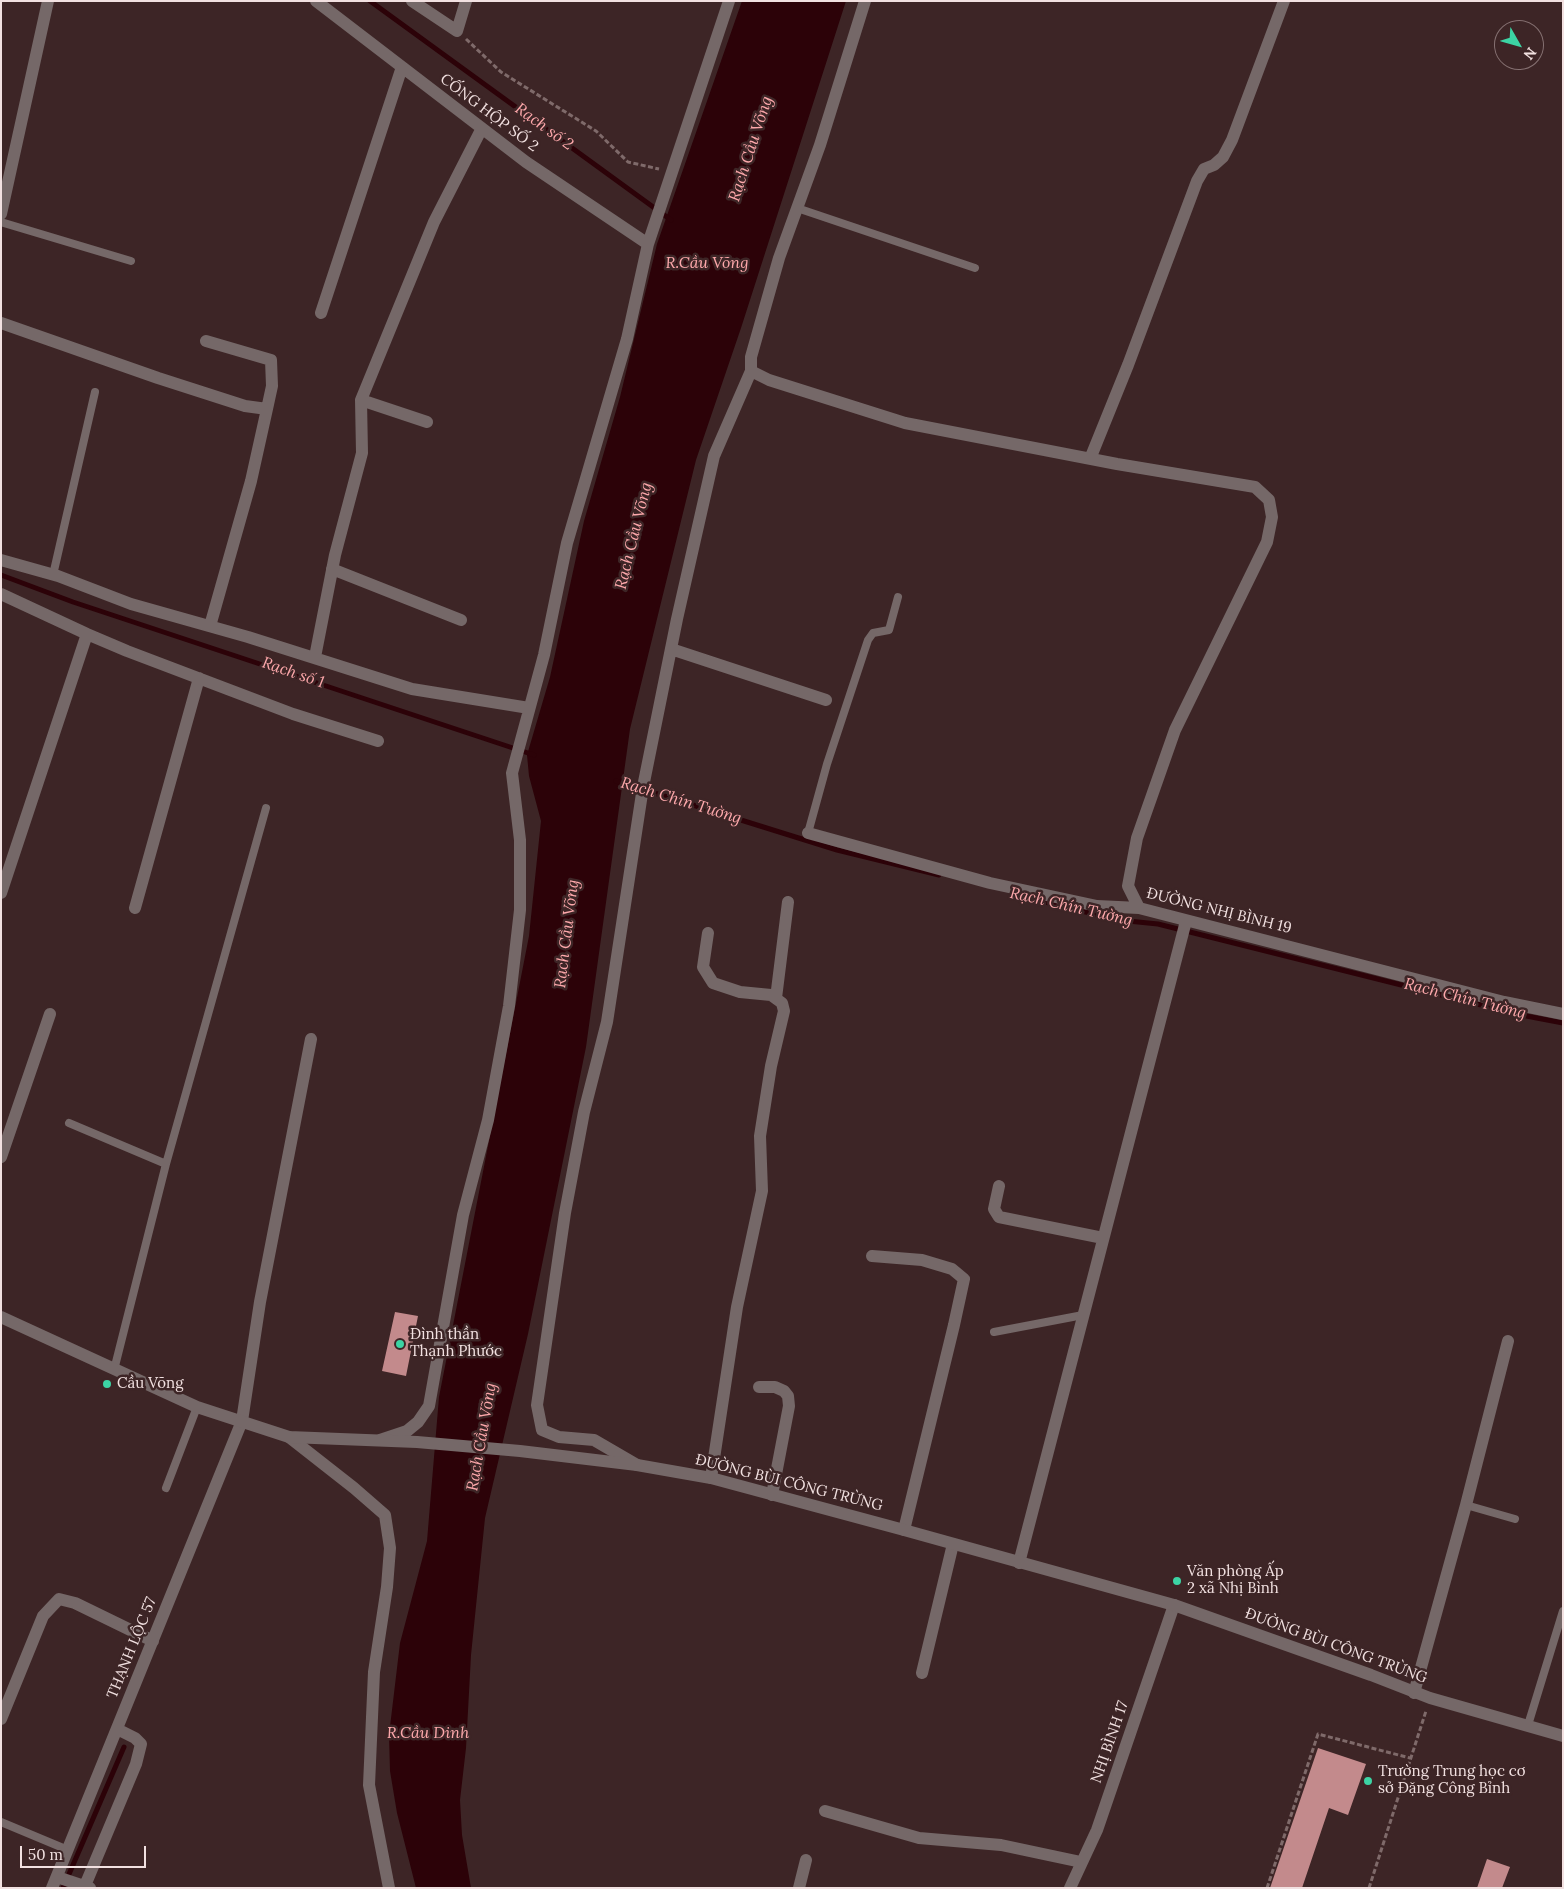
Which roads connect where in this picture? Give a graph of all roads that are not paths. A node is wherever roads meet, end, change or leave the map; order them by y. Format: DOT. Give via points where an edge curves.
graph roads {
  1 [pos="48,1"];
  2 [pos="316,1"];
  3 [pos="412,1"];
  4 [pos="466,1"];
  5 [pos="729,1"];
  6 [pos="865,1"];
  7 [pos="1284,1"];
  8 [pos="402,67"];
  9 [pos="482,128"];
  10 [pos="5,178"];
  11 [pos="797,208"];
  12 [pos="1,214"];
  13 [pos="1,222"];
  14 [pos="648,244"];
  15 [pos="131,261"];
  16 [pos="975,268"];
  17 [pos="321,313"];
  18 [pos="1,323"];
  19 [pos="206,341"];
  20 [pos="751,371"];
  21 [pos="95,392"];
  22 [pos="361,400"];
  23 [pos="267,409"];
  24 [pos="427,422"];
  25 [pos="1090,459"];
  26 [pos="1,560"];
  27 [pos="332,568"];
  28 [pos="52,575"];
  29 [pos="1,594"];
  30 [pos="898,597"];
  31 [pos="461,620"];
  32 [pos="210,626"];
  33 [pos="88,634"];
  34 [pos="671,650"];
  35 [pos="315,657"];
  36 [pos="199,678"];
  37 [pos="826,700"];
  38 [pos="529,708"];
  39 [pos="378,741"];
  40 [pos="266,808"];
  41 [pos="808,832"];
  42 [pos="1,893"];
  43 [pos="788,902"];
  44 [pos="135,908"];
  45 [pos="1139,908"];
  46 [pos="1186,921"];
  47 [pos="708,933"];
  48 [pos="776,998"];
  49 [pos="50,1014"];
  50 [pos="1563,1014"];
  51 [pos="311,1039"];
  52 [pos="69,1123"];
  53 [pos="1,1157"];
  54 [pos="166,1164"];
  55 [pos="999,1186"];
  56 [pos="1103,1238"];
  57 [pos="872,1256"];
  58 [pos="1083,1316"];
  59 [pos="1,1317"];
  60 [pos="994,1332"];
  61 [pos="1508,1341"];
  62 [pos="114,1370"];
  63 [pos="759,1386"];
  64 [pos="196,1407"];
  65 [pos="242,1421"];
  66 [pos="289,1437"];
  67 [pos="375,1441"];
  68 [pos="637,1465"];
  69 [pos="711,1478"];
  70 [pos="166,1488"];
  71 [pos="772,1496"];
  72 [pos="1466,1505"];
  73 [pos="1515,1519"];
  74 [pos="904,1530"];
  75 [pos="953,1544"];
  76 [pos="1019,1562"];
  77 [pos="1174,1605"];
  78 [pos="1563,1611"];
  79 [pos="153,1641"];
  80 [pos="922,1673"];
  81 [pos="1414,1693"];
  82 [pos="1,1719"];
  83 [pos="1528,1725"];
  84 [pos="117,1729"];
  85 [pos="1563,1736"];
  86 [pos="825,1811"];
  87 [pos="1,1822"];
  88 [pos="68,1850"];
  89 [pos="806,1860"];
  90 [pos="1081,1862"];
  91 [pos="56,1881"];
  92 [pos="84,1886"];
  93 [pos="389,1888"];
  94 [pos="799,1888"];
  95 [pos="1070,1888"];
  1 -- 10 [label="street"];
  2 -- 8 [label="street, CỐNG HỘP SỐ 2"];
  3 -- 4 [label="street" via="457,31"];
  5 -- 14 [label="street"];
  6 -- 11 [label="street"];
  7 -- 25 [label="street" via="1232,140 1223,157 1204,169 1197,181"];
  8 -- 9 [label="street, CỐNG HỘP SỐ 2"];
  8 -- 17 [label="street"];
  9 -- 14 [label="street, CỐNG HỘP SỐ 2" via="526,162"];
  9 -- 22 [label="street" via="434,222"];
  10 -- 12 [label="street"];
  11 -- 16 [label="lane"];
  11 -- 20 [label="street" via="763,312 751,357"];
  13 -- 15 [label="lane"];
  14 -- 38 [label="street" via="627,339 567,543 544,655"];
  18 -- 23 [label="street" via="245,406"];
  19 -- 23 [label="street" via="271,360 272,386"];
  20 -- 25 [label="street" via="769,380 905,423"];
  20 -- 34 [label="street" via="714,456"];
  21 -- 28 [label="lane"];
  22 -- 24 [label="street"];
  22 -- 27 [label="street" via="362,453"];
  23 -- 32 [label="street" via="251,481"];
  25 -- 45 [label="street" via="1255,487 1269,500 1272,517 1267,542 1175,730 1137,838 1128,886"];
  26 -- 28 [label="street"];
  27 -- 31 [label="street"];
  27 -- 35 [label="street"];
  28 -- 32 [label="street" via="131,604"];
  29 -- 33 [label="street"];
  30 -- 41 [label="lane" via="889,630 873,633 868,640"];
  32 -- 35 [label="street"];
  33 -- 36 [label="street"];
  33 -- 42 [label="street"];
  34 -- 37 [label="street"];
  34 -- 68 [label="street" via="643,787 607,1022 584,1112 565,1213 537,1405 542,1430 559,1437 594,1440"];
  35 -- 38 [label="street" via="412,689"];
  36 -- 39 [label="street" via="293,714"];
  36 -- 44 [label="street"];
  38 -- 67 [label="street" via="512,773 520,840 520,910 509,1006 488,1120 463,1214 429,1406 408,1431"];
  40 -- 54 [label="lane"];
  41 -- 45 [label="street, ĐƯỜNG NHỊ BÌNH 19" via="990,883 1097,906"];
  43 -- 48 [label="street"];
  45 -- 46 [label="street, ĐƯỜNG NHỊ BÌNH 19"];
  46 -- 50 [label="street, ĐƯỜNG NHỊ BÌNH 19"];
  46 -- 56 [label="street"];
  47 -- 48 [label="street" via="703,967 713,983 740,992"];
  48 -- 69 [label="street" via="784,1011 760,1136 762,1191 737,1308"];
  49 -- 53 [label="street"];
  51 -- 65 [label="street, THẠNH LỘC 57" via="260,1302"];
  52 -- 54 [label="lane"];
  54 -- 62 [label="lane"];
  55 -- 56 [label="street" via="994,1209 999,1216"];
  56 -- 58 [label="street"];
  57 -- 74 [label="street" via="922,1260 952,1269 964,1279"];
  58 -- 60 [label="lane"];
  58 -- 76 [label="street"];
  59 -- 62 [label="street, ĐƯỜNG BÙI CÔNG TRỪNG"];
  61 -- 72 [label="street"];
  62 -- 64 [label="street, ĐƯỜNG BÙI CÔNG TRỪNG"];
  63 -- 71 [label="street" via="775,1387 788,1396 789,1406"];
  64 -- 65 [label="street, ĐƯỜNG BÙI CÔNG TRỪNG"];
  64 -- 70 [label="lane"];
  65 -- 66 [label="street, ĐƯỜNG BÙI CÔNG TRỪNG"];
  65 -- 79 [label="street, THẠNH LỘC 57"];
  66 -- 67 [label="street, ĐƯỜNG BÙI CÔNG TRỪNG"];
  66 -- 93 [label="street" via="385,1514 390,1548 374,1672 369,1785"];
  67 -- 68 [label="street, ĐƯỜNG BÙI CÔNG TRỪNG" via="520,1451"];
  68 -- 69 [label="street, ĐƯỜNG BÙI CÔNG TRỪNG"];
  69 -- 71 [label="street, ĐƯỜNG BÙI CÔNG TRỪNG"];
  71 -- 74 [label="street, ĐƯỜNG BÙI CÔNG TRỪNG"];
  72 -- 73 [label="lane"];
  72 -- 81 [label="street"];
  74 -- 75 [label="street, ĐƯỜNG BÙI CÔNG TRỪNG"];
  75 -- 76 [label="street, ĐƯỜNG BÙI CÔNG TRỪNG"];
  75 -- 80 [label="street"];
  76 -- 77 [label="street, ĐƯỜNG BÙI CÔNG TRỪNG"];
  77 -- 81 [label="street, ĐƯỜNG BÙI CÔNG TRỪNG"];
  77 -- 90 [label="street, NHỊ BÌNH 17" via="1097,1830"];
  78 -- 83 [label="lane"];
  79 -- 82 [label="street" via="75,1603 59,1599 43,1616"];
  79 -- 84 [label="street, THẠNH LỘC 57"];
  81 -- 83 [label="street, ĐƯỜNG BÙI CÔNG TRỪNG"];
  83 -- 85 [label="street, ĐƯỜNG BÙI CÔNG TRỪNG"];
  84 -- 88 [label="street, THẠNH LỘC 57"];
  84 -- 92 [label="street" via="141,1744 136,1764"];
  86 -- 90 [label="street" via="919,1838 1001,1845"];
  87 -- 88 [label="lane"];
  88 -- 91 [label="street, THẠNH LỘC 57"];
  89 -- 94 [label="street"];
  90 -- 95 [label="street, NHỊ BÌNH 17"];
  91 -- 92 [label="street"];
}
